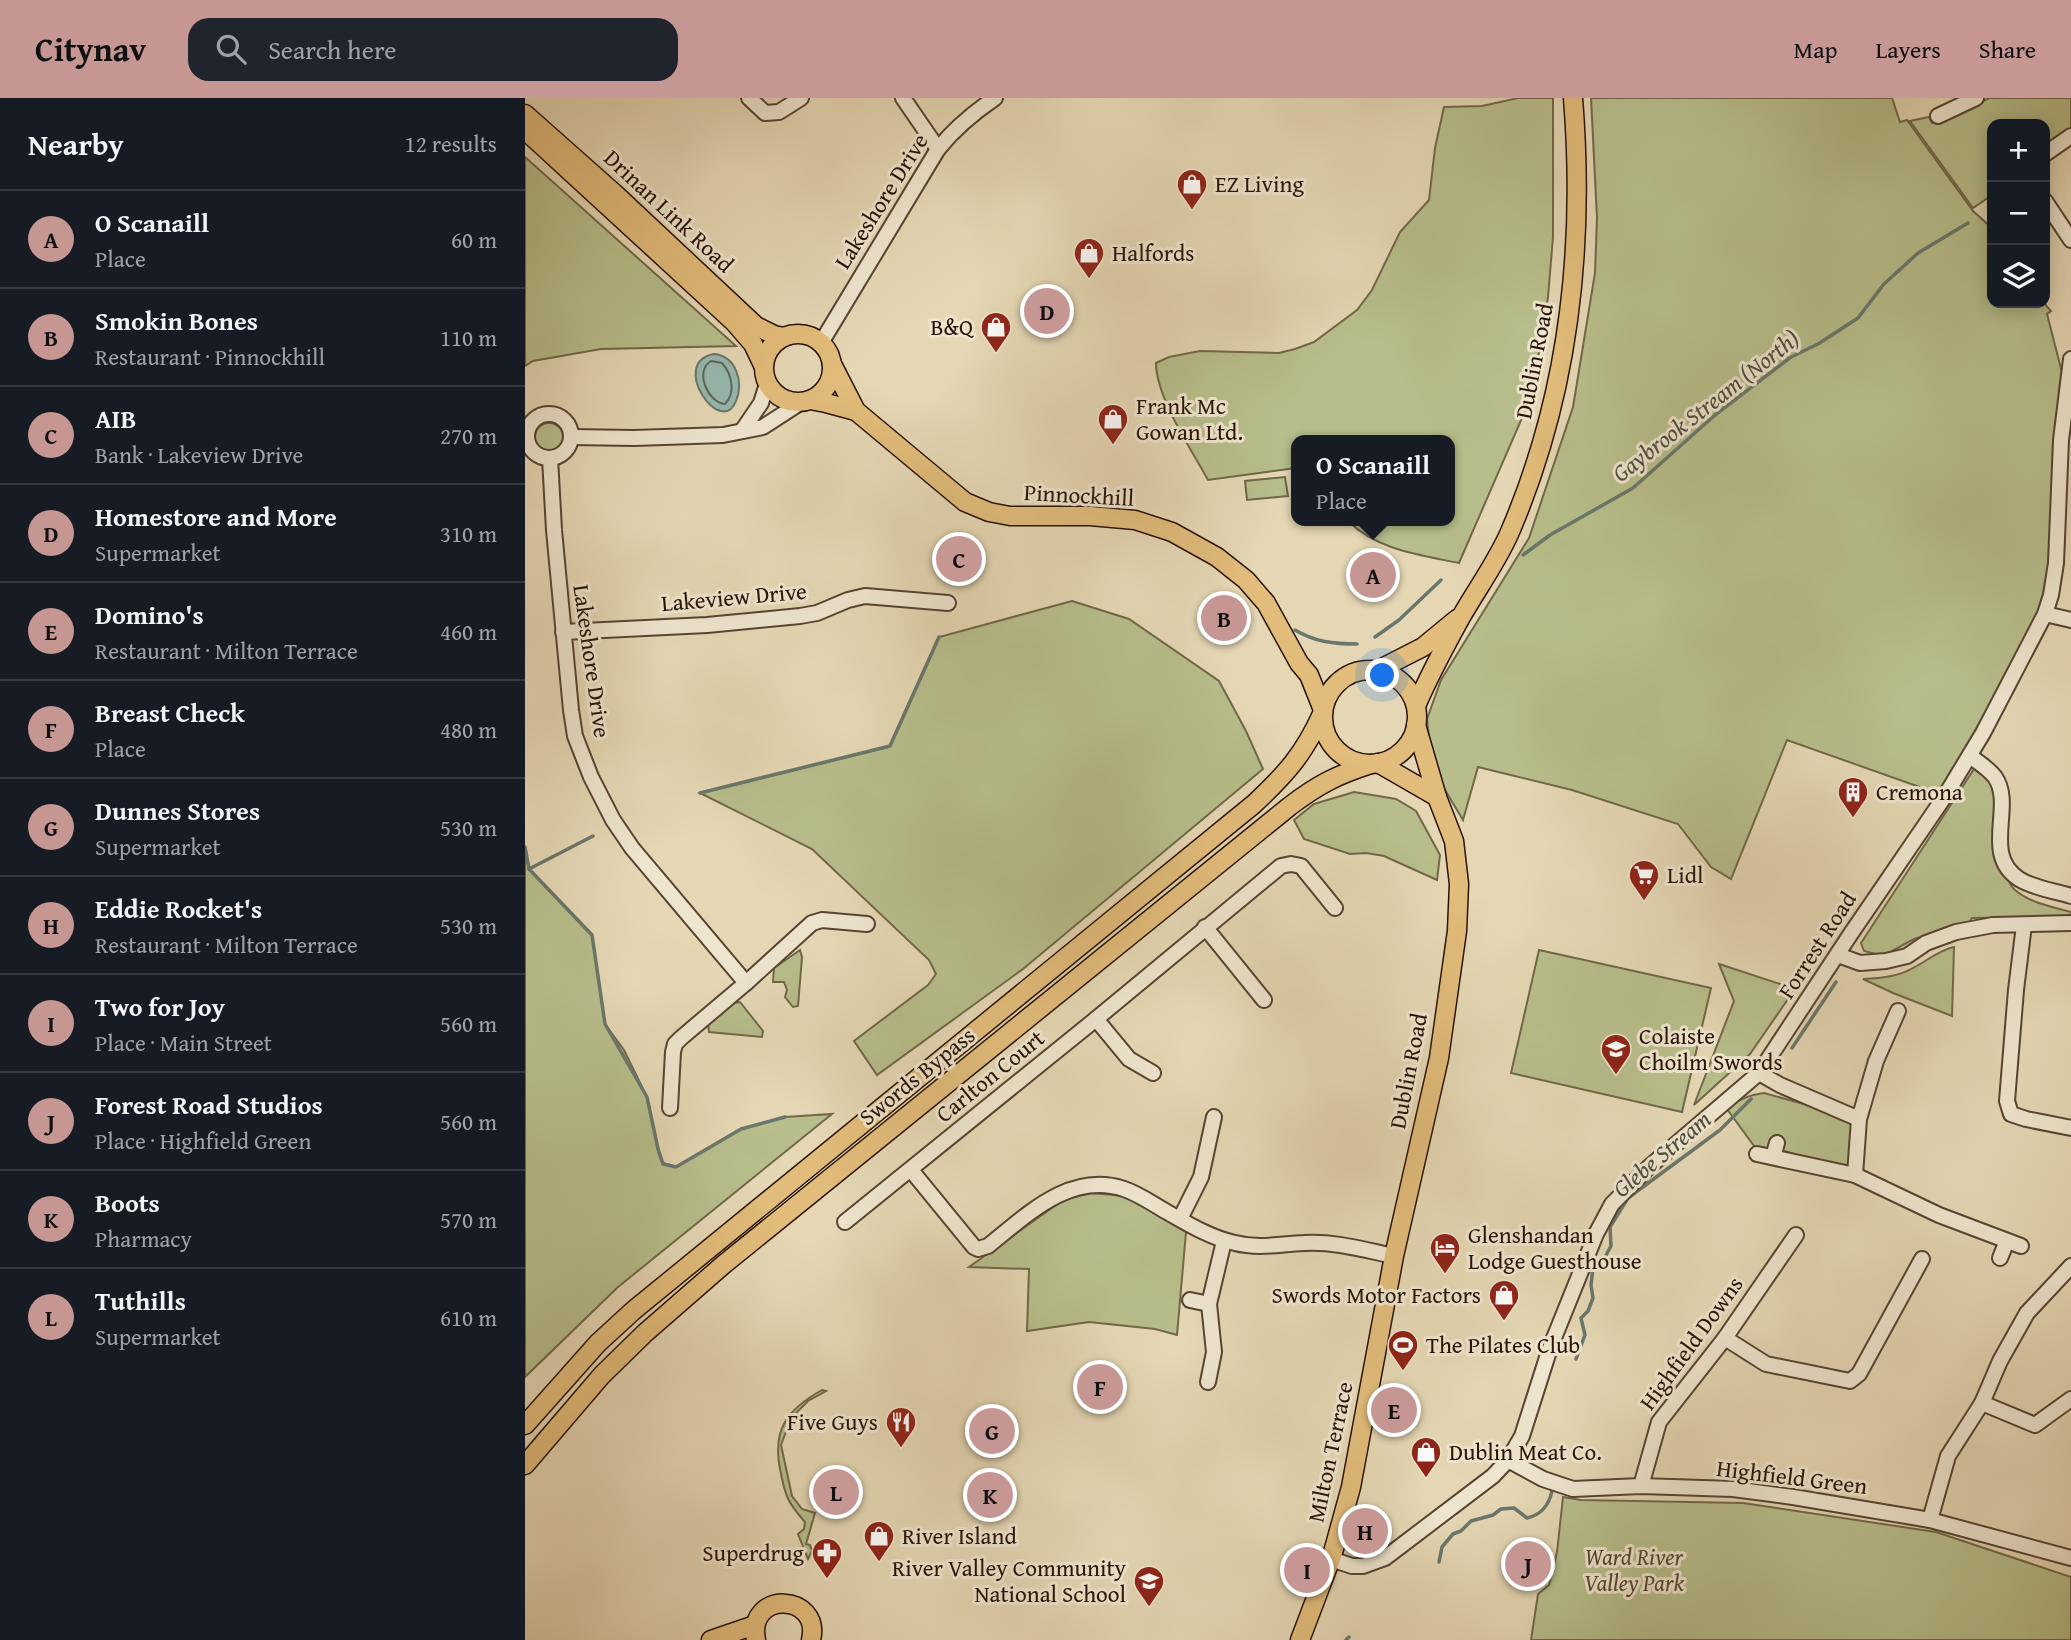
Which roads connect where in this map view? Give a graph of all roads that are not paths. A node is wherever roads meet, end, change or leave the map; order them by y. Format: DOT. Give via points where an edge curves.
graph roads {
  1 [pos="749,98"];
  2 [pos="801,98"];
  3 [pos="903,98"];
  4 [pos="995,98"];
  5 [pos="1573,98"];
  6 [pos="1976,98"];
  7 [pos="1952,104"];
  8 [pos="525,114"];
  9 [pos="1938,116"];
  10 [pos="525,130"];
  11 [pos="2071,136"];
  12 [pos="938,149"];
  13 [pos="2050,151"];
  14 [pos="2050,208"];
  15 [pos="2071,240"];
  16 [pos="784,337"];
  17 [pos="821,343"];
  18 [pos="2071,359"];
  19 [pos="832,364"];
  20 [pos="763,365"];
  21 [pos="767,384"];
  22 [pos="805,402"];
  23 [pos="856,411"];
  24 [pos="742,431"];
  25 [pos="571,437"];
  26 [pos="550,458"];
  27 [pos="948,603"];
  28 [pos="2045,614"];
  29 [pos="1462,615"];
  30 [pos="2071,620"];
  31 [pos="563,632"];
  32 [pos="1377,670"];
  33 [pos="1349,674"];
  34 [pos="1308,675"];
  35 [pos="1416,706"];
  36 [pos="1322,712"];
  37 [pos="1416,726"];
  38 [pos="1970,756"];
  39 [pos="1375,764"];
  40 [pos="1437,797"];
  41 [pos="2071,896"];
  42 [pos="1335,908"];
  43 [pos="2071,923"];
  44 [pos="867,924"];
  45 [pos="2024,925"];
  46 [pos="1205,927"];
  47 [pos="1837,955"];
  48 [pos="746,983"];
  49 [pos="1264,999"];
  50 [pos="1898,1011"];
  51 [pos="1097,1019"];
  52 [pos="1153,1073"];
  53 [pos="1759,1073"];
  54 [pos="670,1108"];
  55 [pos="1214,1117"];
  56 [pos="1859,1119"];
  57 [pos="2071,1128"];
  58 [pos="1757,1154"];
  59 [pos="911,1170"];
  60 [pos="1855,1175"];
  61 [pos="1180,1219"];
  62 [pos="845,1222"];
  63 [pos="1796,1235"];
  64 [pos="1224,1241"];
  65 [pos="1394,1256"];
  66 [pos="2000,1258"];
  67 [pos="1922,1259"];
  68 [pos="2071,1266"];
  69 [pos="1190,1300"];
  70 [pos="1209,1304"];
  71 [pos="1725,1338"];
  72 [pos="1375,1354"];
  73 [pos="1208,1382"];
  74 [pos="2071,1399"];
  75 [pos="1982,1403"];
  76 [pos="525,1425"];
  77 [pos="1508,1460"];
  78 [pos="525,1465"];
  79 [pos="1641,1486"];
  80 [pos="1930,1520"];
  81 [pos="1331,1559"];
  82 [pos="2071,1559"];
  83 [pos="756,1632"];
  84 [pos="711,1640"];
  85 [pos="811,1640"];
  86 [pos="1300,1640"];
  1 -- 2 [label="street" via="765,113 779,113"];
  3 -- 12 [label="street"];
  4 -- 12 [label="street, Lakeshore Drive" via="956,127"];
  5 -- 29 [label="main road, Dublin Road" via="1577,225 1571,303 1556,391 1508,534"];
  6 -- 7 [label="street"];
  7 -- 9 [label="street"];
  8 -- 16 [label="main road, Drinan Link Road" via="756,326"];
  10 -- 20 [label="main road, Drinan Link Road" via="734,322"];
  11 -- 13 [label="street"];
  12 -- 17 [label="street, Lakeshore Drive"];
  14 -- 15 [label="street"];
  16 -- 17 [label="main road" via="804,334"];
  16 -- 20 [label="main road" via="770,348"];
  17 -- 19 [label="main road"];
  18 -- 28 [label="street, Forrest Road" via="2061,440 2056,563"];
  19 -- 22 [label="main road" via="827,387"];
  19 -- 23 [label="main road, Pinnockhill"];
  20 -- 21 [label="main road"];
  21 -- 22 [label="main road" via="789,402"];
  21 -- 24 [label="street" via="761,403"];
  22 -- 23 [label="main road, Pinnockhill" via="826,402"];
  22 -- 24 [label="street" via="769,424"];
  23 -- 34 [label="main road, Pinnockhill" via="949,491 976,508 1010,516 1135,520 1199,546 1258,592"];
  24 -- 25 [label="street" via="679,437"];
  25 -- 26 [label="street" via="567,449"];
  25 -- 26 [label="street" via="568,424 557,416 544,415 533,422 528,434 531,448"];
  26 -- 31 [label="street, Lakeshore Drive"];
  27 -- 31 [label="street, Lakeview Drive" via="865,596 800,616"];
  28 -- 30 [label="street"];
  28 -- 38 [label="street, Forrest Road"];
  29 -- 32 [label="main road" via="1423,647"];
  29 -- 35 [label="main road"];
  31 -- 48 [label="street, Lakeshore Drive" via="575,736 591,778 639,857"];
  32 -- 33 [label="main road"];
  32 -- 35 [label="main road" via="1401,681"];
  33 -- 34 [label="main road"];
  33 -- 36 [label="main road" via="1332,688"];
  34 -- 36 [label="main road, Pinnockhill"];
  35 -- 37 [label="main road"];
  36 -- 39 [label="main road" via="1324,731 1336,750 1350,760"];
  36 -- 76 [label="main road, Swords Bypass" via="1295,763 1254,804 634,1310"];
  37 -- 39 [label="main road" via="1399,753"];
  37 -- 40 [label="main road, Dublin Road"];
  38 -- 41 [label="street" via="1996,778 2004,862 2021,880"];
  38 -- 47 [label="street, Forrest Road"];
  39 -- 40 [label="main road"];
  39 -- 78 [label="main road, Swords Bypass" via="1328,779 1299,799 723,1265 602,1375"];
  40 -- 65 [label="main road, Dublin Road" via="1454,841 1459,884 1457,932 1439,1058"];
  42 -- 46 [label="street, Carlton Court" via="1301,866 1286,864"];
  43 -- 45 [label="street"];
  44 -- 48 [label="street" via="812,923"];
  45 -- 47 [label="street" via="1956,932 1886,961 1860,963"];
  45 -- 57 [label="street" via="2007,1101 2011,1114"];
  46 -- 49 [label="street"];
  46 -- 51 [label="street, Carlton Court"];
  47 -- 53 [label="street, Forrest Road"];
  48 -- 54 [label="street" via="675,1044"];
  50 -- 56 [label="street" via="1875,1061"];
  51 -- 52 [label="street" via="1129,1059"];
  51 -- 59 [label="street, Carlton Court"];
  53 -- 56 [label="street"];
  53 -- 77 [label="street, Forrest Road" via="1612,1204 1550,1348 1522,1436"];
  55 -- 61 [label="street" via="1201,1177"];
  56 -- 60 [label="street"];
  58 -- 60 [label="street" via="1775,1150"];
  59 -- 61 [label="street" via="978,1249 1049,1199 1084,1185 1124,1189"];
  59 -- 62 [label="street, Carlton Court"];
  60 -- 66 [label="street" via="2014,1244"];
  61 -- 64 [label="street"];
  63 -- 71 [label="street, Highfield Downs"];
  64 -- 65 [label="street" via="1254,1247 1323,1243"];
  64 -- 70 [label="street"];
  65 -- 72 [label="main road, Dublin Road"];
  67 -- 71 [label="street" via="1859,1374 1850,1381 1766,1364"];
  68 -- 75 [label="street" via="2027,1313"];
  69 -- 70 [label="street"];
  70 -- 73 [label="street" via="1213,1352"];
  71 -- 79 [label="street, Highfield Downs" via="1659,1422"];
  72 -- 81 [label="main road, Milton Terrace" via="1357,1460"];
  74 -- 75 [label="street" via="2035,1425"];
  75 -- 80 [label="street" via="1948,1456"];
  77 -- 79 [label="street, Highfield Green" via="1573,1489"];
  77 -- 81 [label="street, Forrest Road" via="1385,1558 1363,1566"];
  79 -- 80 [label="street, Highfield Green" via="1733,1489"];
  80 -- 82 [label="street, Highfield Green"];
  81 -- 86 [label="main road, Milton Terrace"];
  83 -- 84 [label="main road"];
  83 -- 85 [label="main road" via="762,1612 790,1604 809,1618"];
}
